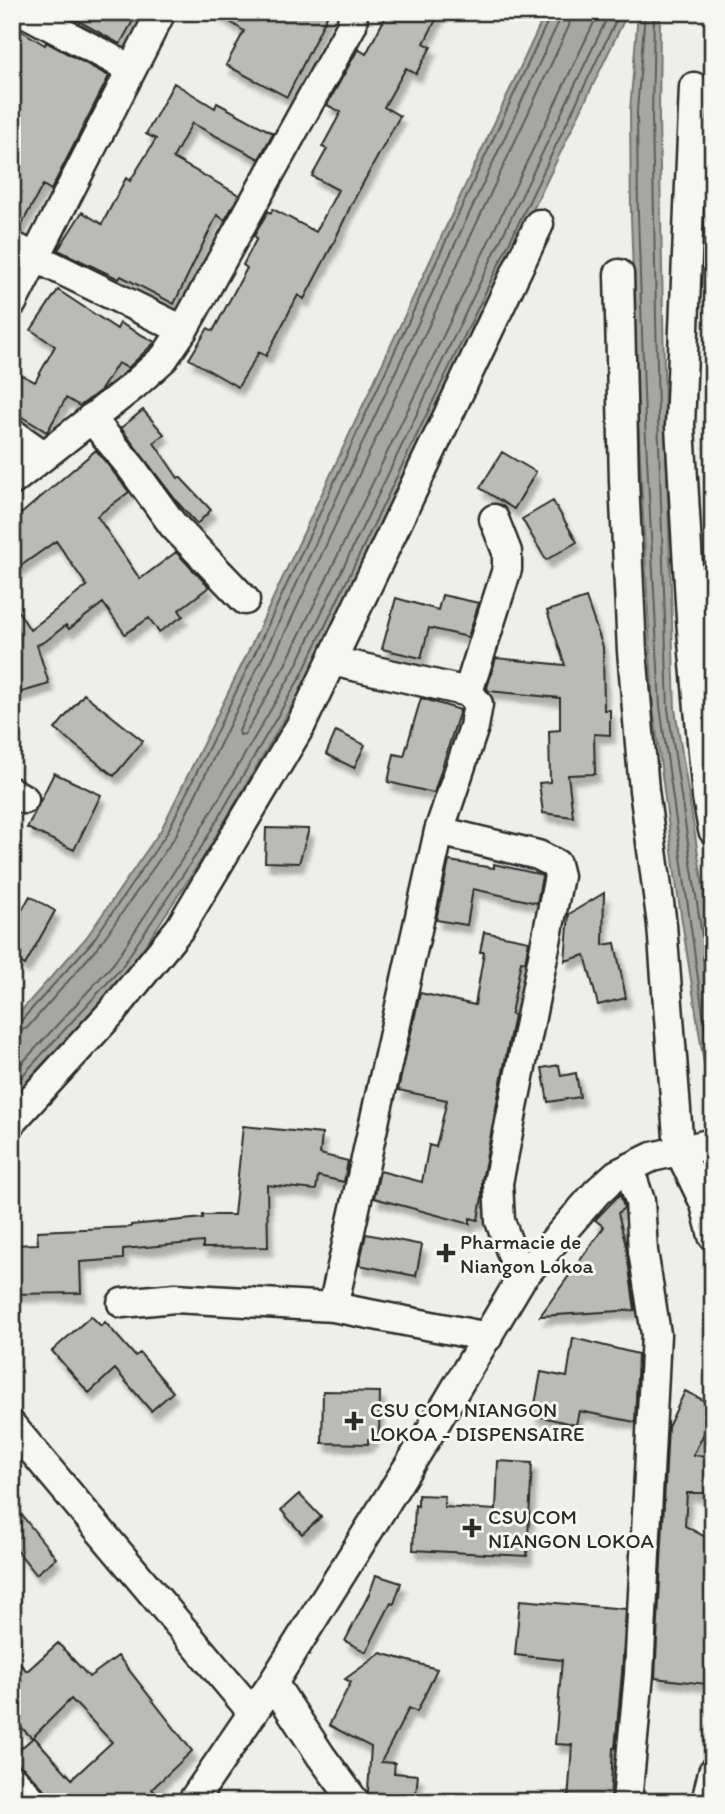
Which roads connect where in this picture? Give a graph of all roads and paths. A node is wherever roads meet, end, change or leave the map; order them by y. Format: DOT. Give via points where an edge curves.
graph roads {
  1 [pos="24,12"];
  2 [pos="161,12"];
  3 [pos="353,12"];
  4 [pos="131,69"];
  5 [pos="694,87"];
  6 [pos="539,224"];
  7 [pos="24,252"];
  8 [pos="619,274"];
  9 [pos="12,303"];
  10 [pos="183,330"];
  11 [pos="91,418"];
  12 [pos="12,433"];
  13 [pos="43,455"];
  14 [pos="12,481"];
  15 [pos="494,519"];
  16 [pos="245,600"];
  17 [pos="332,661"];
  18 [pos="468,692"];
  19 [pos="713,830"];
  20 [pos="439,831"];
  21 [pos="12,1121"];
  22 [pos="710,1144"];
  23 [pos="679,1150"];
  24 [pos="629,1168"];
  25 [pos="713,1236"];
  26 [pos="521,1279"];
  27 [pos="122,1303"];
  28 [pos="333,1307"];
  29 [pos="488,1337"];
  30 [pos="12,1426"];
  31 [pos="274,1683"];
  32 [pos="253,1713"];
  33 [pos="713,1772"];
  34 [pos="12,1779"];
  35 [pos="34,1802"];
  36 [pos="192,1802"];
  37 [pos="355,1802"];
  38 [pos="627,1802"];
  39 [pos="706,1802"];
  1 -- 4 [label="street"];
  2 -- 4 [label="street"];
  3 -- 10 [label="street" via="352,25"];
  4 -- 7 [label="street"];
  5 -- 19 [label="street" via="680,426 691,619"];
  6 -- 17 [label="street"];
  7 -- 9 [label="street"];
  7 -- 10 [label="street"];
  8 -- 23 [label="street" via="632,651 662,925"];
  10 -- 11 [label="street" via="163,358"];
  11 -- 13 [label="street"];
  11 -- 16 [label="street" via="173,525"];
  12 -- 13 [label="street"];
  13 -- 14 [label="street"];
  15 -- 18 [label="street" via="507,552 507,569"];
  17 -- 18 [label="street"];
  17 -- 21 [label="street" via="301,725 180,928 112,1012"];
  18 -- 20 [label="street" via="478,704 474,727"];
  20 -- 26 [label="street" via="538,855 556,864 559,876 498,1183 500,1221"];
  20 -- 28 [label="street"];
  22 -- 23 [label="street"];
  23 -- 24 [label="street"];
  23 -- 25 [label="street" via="705,1204"];
  24 -- 26 [label="street" via="597,1192"];
  24 -- 38 [label="street" via="640,1201 656,1334 639,1674"];
  26 -- 29 [label="street"];
  27 -- 28 [label="street" via="175,1298"];
  28 -- 29 [label="street"];
  29 -- 31 [label="street"];
  30 -- 32 [label="street"];
  31 -- 32 [label="street"];
  31 -- 37 [label="street"];
  32 -- 36 [label="street"];
  33 -- 39 [label="street"];
  34 -- 35 [label="street"];
}
